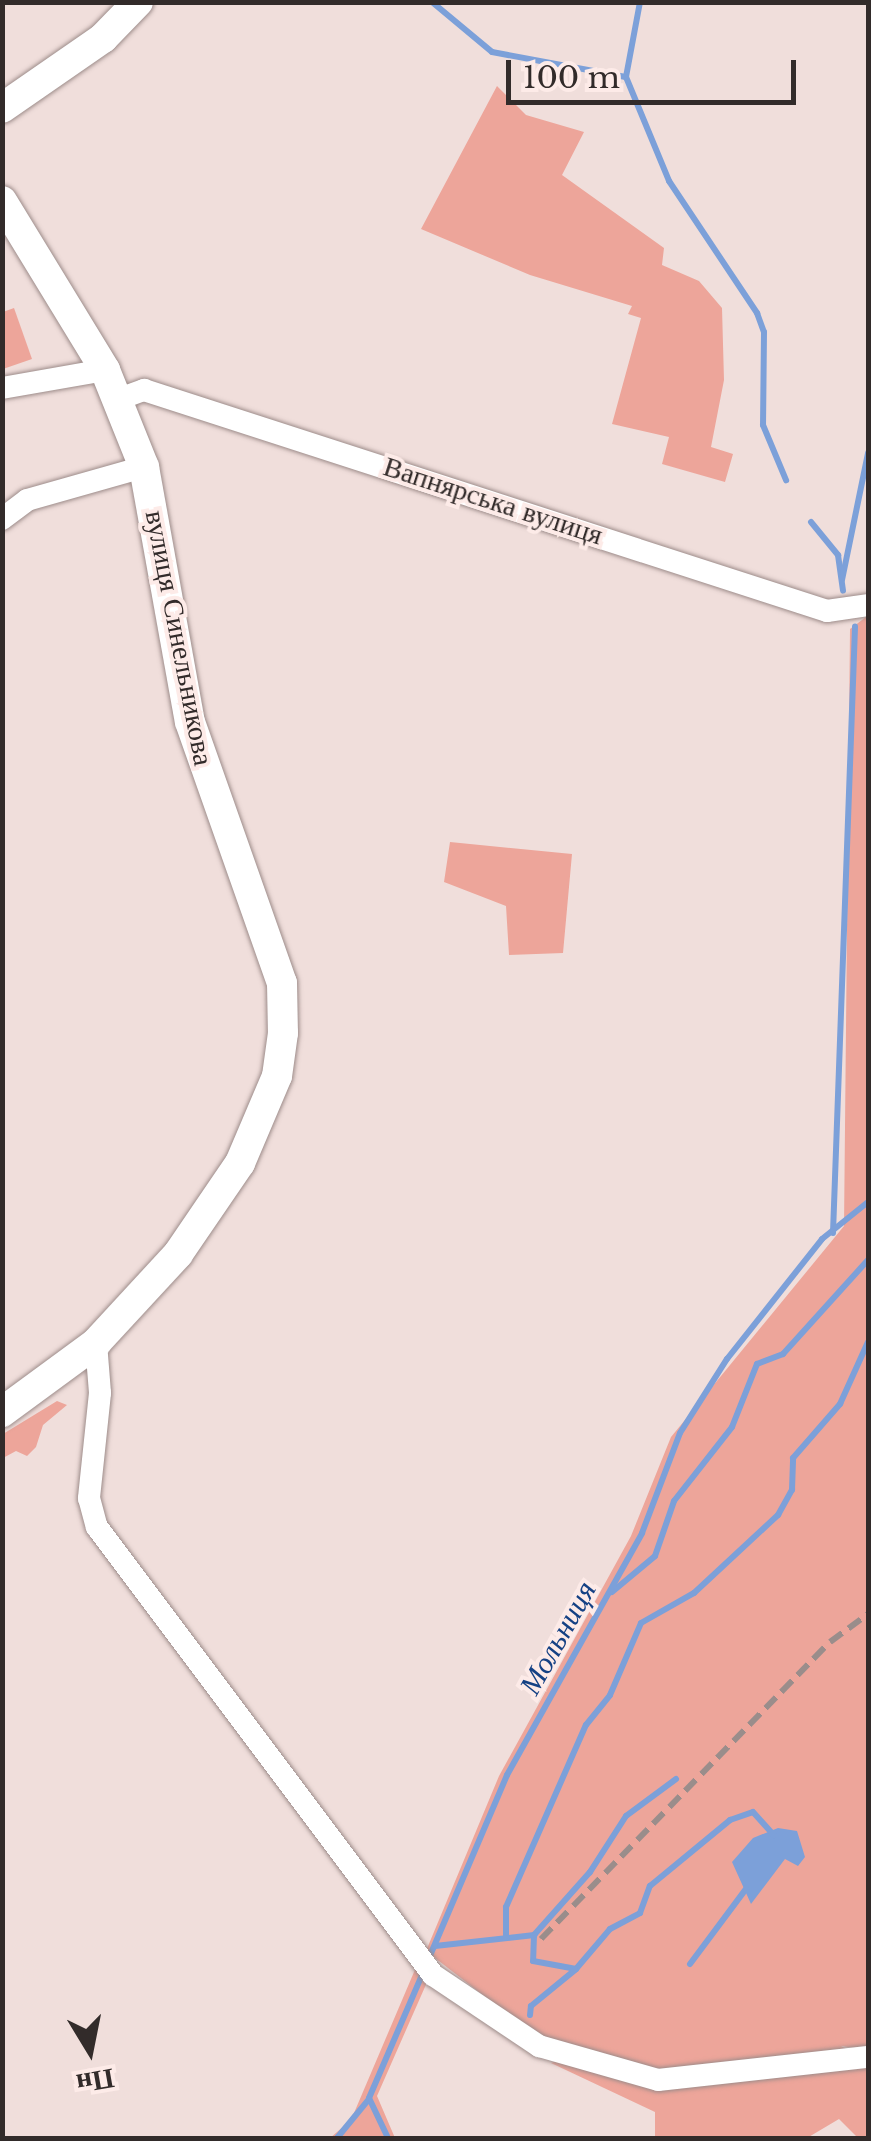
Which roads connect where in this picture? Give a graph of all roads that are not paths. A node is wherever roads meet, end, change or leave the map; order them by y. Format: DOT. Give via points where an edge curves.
graph roads {
  1 [pos="138,2"];
  2 [pos="2,108"];
  3 [pos="2,201"];
  4 [pos="105,370"];
  5 [pos="2,388"];
  6 [pos="118,400"];
  7 [pos="144,467"];
  8 [pos="2,518"];
  9 [pos="868,605"];
  10 [pos="96,1343"];
  11 [pos="2,1412"];
  12 [pos="868,2057"];
  1 -- 2 [label="street" via="103,38"];
  3 -- 4 [label="street, вулиця Синельникова"];
  4 -- 5 [label="street"];
  4 -- 6 [label="street, вулиця Синельникова"];
  6 -- 7 [label="street, вулиця Синельникова"];
  6 -- 9 [label="street, Вапнярська вулиця" via="144,390 828,611"];
  7 -- 8 [label="street" via="27,500"];
  7 -- 10 [label="street, вулиця Синельникова" via="190,722 282,982 283,1033 278,1076 240,1163 178,1254"];
  10 -- 11 [label="street, вулиця Синельникова"];
  10 -- 12 [label="street" via="100,1394 89,1498 97,1527 432,1975 539,2046 658,2080"];
}
